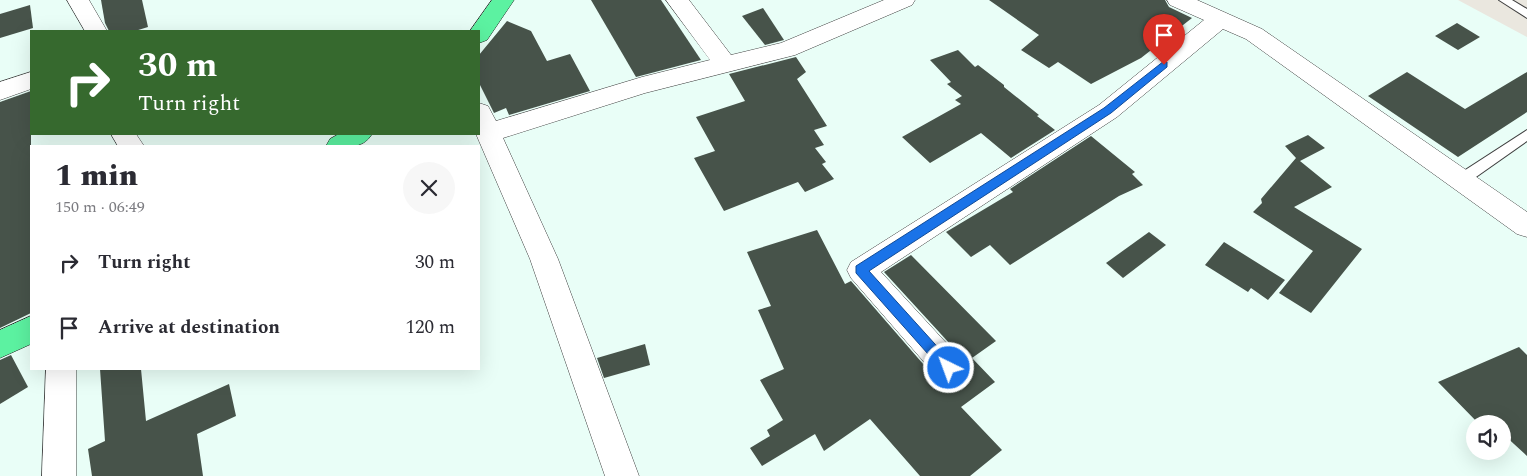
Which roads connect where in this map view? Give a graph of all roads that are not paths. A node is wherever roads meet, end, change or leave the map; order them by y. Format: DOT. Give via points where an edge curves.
graph roads {
  1 [pos="78,0"];
  2 [pos="503,0"];
  3 [pos="677,0"];
  4 [pos="904,0"];
  5 [pos="1178,0"];
  6 [pos="1504,0"];
  7 [pos="1527,14"];
  8 [pos="1220,19"];
  9 [pos="95,30"];
  10 [pos="480,34"];
  11 [pos="725,64"];
  12 [pos="30,80"];
  13 [pos="0,92"];
  14 [pos="483,122"];
  15 [pos="357,135"];
  16 [pos="1527,135"];
  17 [pos="341,145"];
  18 [pos="1461,180"];
  19 [pos="1527,226"];
  20 [pos="30,329"];
  21 [pos="0,346"];
  22 [pos="949,368"];
  23 [pos="61,370"];
  24 [pos="59,476"];
  25 [pos="622,476"];
  1 -- 9 [label="street"];
  2 -- 10 [label="highway"];
  3 -- 11 [label="street"];
  4 -- 11 [label="street" via="787,49"];
  5 -- 8 [label="street"];
  6 -- 7 [label="lane"];
  8 -- 18 [label="street" via="1254,34"];
  8 -- 22 [label="street" via="1108,111 861,270"];
  11 -- 14 [label="street"];
  12 -- 13 [label="street"];
  14 -- 25 [label="street" via="544,259"];
  15 -- 17 [label="highway"];
  16 -- 18 [label="lane"];
  18 -- 19 [label="street"];
  20 -- 21 [label="highway"];
  23 -- 24 [label="street"];
}
